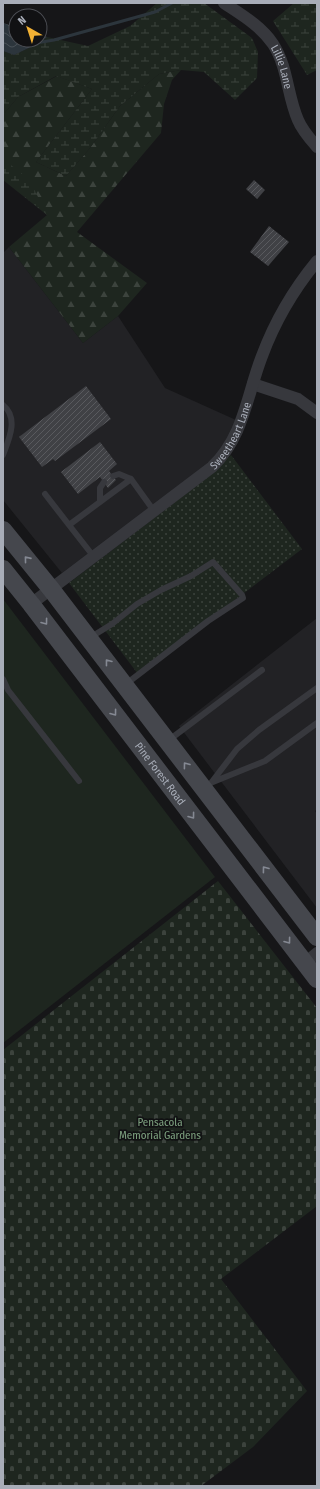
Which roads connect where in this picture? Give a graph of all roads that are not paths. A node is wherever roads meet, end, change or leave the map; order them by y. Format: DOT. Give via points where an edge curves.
graph roads {
  1 [pos="224,3"];
  2 [pos="317,147"];
  3 [pos="317,260"];
  4 [pos="253,384"];
  5 [pos="3,405"];
  6 [pos="317,413"];
  7 [pos="3,455"];
  8 [pos="113,476"];
  9 [pos="131,479"];
  10 [pos="104,482"];
  11 [pos="45,494"];
  12 [pos="100,502"];
  13 [pos="154,511"];
  14 [pos="69,525"];
  15 [pos="3,530"];
  16 [pos="90,560"];
  17 [pos="3,569"];
  18 [pos="51,588"];
  19 [pos="31,604"];
  20 [pos="89,638"];
  21 [pos="262,670"];
  22 [pos="3,679"];
  23 [pos="125,685"];
  24 [pos="317,688"];
  25 [pos="317,723"];
  26 [pos="155,724"];
  27 [pos="135,740"];
  28 [pos="168,741"];
  29 [pos="79,781"];
  30 [pos="207,785"];
  31 [pos="289,900"];
  32 [pos="269,916"];
  33 [pos="317,937"];
  34 [pos="311,958"];
  35 [pos="317,979"];
  1 -- 2 [label="street, Lillie Lane" via="254,23 273,45 281,59 298,120"];
  3 -- 4 [label="street, Sweetheart Lane" via="279,317 261,357"];
  4 -- 6 [label="street" via="298,399"];
  4 -- 13 [label="street, Sweetheart Lane" via="235,438 225,454"];
  5 -- 7 [label="lane" via="12,420 11,433"];
  8 -- 9 [label="lane" via="119,474"];
  9 -- 12 [label="lane"];
  9 -- 13 [label="lane"];
  10 -- 12 [label="lane" via="100,488"];
  11 -- 14 [label="lane"];
  12 -- 14 [label="lane"];
  13 -- 16 [label="street, Sweetheart Lane"];
  14 -- 16 [label="lane"];
  18 -- 15 [label="main road, one-way"];
  16 -- 18 [label="street, Sweetheart Lane"];
  17 -- 19 [label="main road, Pine Forest Road"];
  18 -- 19 [label="street, Sweetheart Lane"];
  18 -- 20 [label="main road"];
  19 -- 27 [label="main road, Pine Forest Road, one-way"];
  23 -- 20 [label="main road, one-way"];
  20 -- 23 [label="lane" via="137,604 213,562 242,594 243,598 208,621"];
  21 -- 28 [label="lane"];
  22 -- 29 [label="lane" via="8,690"];
  23 -- 26 [label="main road"];
  24 -- 30 [label="lane" via="237,749"];
  25 -- 30 [label="lane" via="265,761"];
  26 -- 27 [label="main road"];
  26 -- 28 [label="main road"];
  27 -- 32 [label="main road, Pine Forest Road, one-way"];
  30 -- 28 [label="main road, one-way"];
  31 -- 30 [label="main road, one-way"];
  31 -- 32 [label="main road"];
  31 -- 33 [label="main road"];
  32 -- 34 [label="main road, Pine Forest Road, one-way"];
  34 -- 35 [label="main road, Pine Forest Road"];
}
